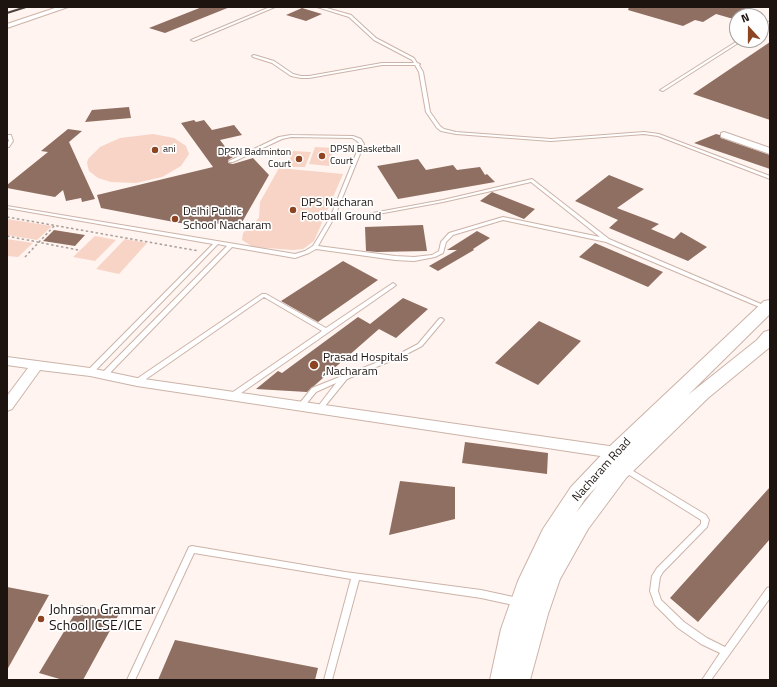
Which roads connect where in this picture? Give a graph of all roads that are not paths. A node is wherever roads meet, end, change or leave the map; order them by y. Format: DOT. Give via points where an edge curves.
graph roads {
  1 [pos="65,7"];
  2 [pos="273,7"];
  3 [pos="319,7"];
  4 [pos="7,26"];
  5 [pos="193,40"];
  6 [pos="729,48"];
  7 [pos="254,56"];
  8 [pos="418,64"];
  9 [pos="662,90"];
  10 [pos="724,135"];
  11 [pos="7,136"];
  12 [pos="7,146"];
  13 [pos="770,151"];
  14 [pos="231,161"];
  15 [pos="770,178"];
  16 [pos="7,207"];
  17 [pos="351,218"];
  18 [pos="607,240"];
  19 [pos="216,243"];
  20 [pos="231,245"];
  21 [pos="315,246"];
  22 [pos="393,285"];
  23 [pos="768,306"];
  24 [pos="441,320"];
  25 [pos="326,331"];
  26 [pos="770,337"];
  27 [pos="7,361"];
  28 [pos="36,365"];
  29 [pos="90,372"];
  30 [pos="104,375"];
  31 [pos="347,375"];
  32 [pos="138,382"];
  33 [pos="232,396"];
  34 [pos="7,406"];
  35 [pos="301,406"];
  36 [pos="319,409"];
  37 [pos="624,460"];
  38 [pos="356,576"];
  39 [pos="770,591"];
  40 [pos="522,602"];
  41 [pos="727,652"];
  42 [pos="130,680"];
  43 [pos="328,680"];
  44 [pos="502,680"];
  45 [pos="518,680"];
  46 [pos="706,680"];
  1 -- 4 [label="street"];
  2 -- 5 [label="lane"];
  3 -- 8 [label="lane" via="350,16 375,39"];
  6 -- 9 [label="lane"];
  7 -- 8 [label="lane" via="273,62 301,77 382,64"];
  8 -- 15 [label="lane" via="428,112 443,130 551,140 644,133 659,135"];
  10 -- 13 [label="street"];
  11 -- 12 [label="lane" via="11,141"];
  14 -- 21 [label="lane" via="284,137 347,137 362,144 332,218"];
  16 -- 19 [label="lane"];
  17 -- 18 [label="lane" via="443,201 532,180"];
  18 -- 21 [label="lane" via="503,218 451,234 444,242 441,252 414,259"];
  18 -- 23 [label="lane"];
  19 -- 20 [label="lane"];
  19 -- 29 [label="lane"];
  20 -- 21 [label="lane" via="295,256"];
  20 -- 30 [label="lane"];
  22 -- 25 [label="lane"];
  23 -- 37 [label="main road, Nacharam Road" via="663,409"];
  24 -- 31 [label="lane" via="420,345 401,355"];
  25 -- 32 [label="lane" via="264,295"];
  25 -- 33 [label="lane"];
  26 -- 37 [label="main road, Nacharam Road"];
  27 -- 28 [label="street"];
  28 -- 29 [label="street"];
  28 -- 34 [label="street"];
  29 -- 30 [label="street"];
  30 -- 32 [label="street"];
  31 -- 35 [label="lane" via="314,390"];
  31 -- 36 [label="lane"];
  32 -- 33 [label="street"];
  33 -- 35 [label="street"];
  35 -- 36 [label="street"];
  36 -- 37 [label="street"];
  37 -- 40 [label="main road, Nacharam Road" via="578,493 551,536 529,581"];
  37 -- 41 [label="lane" via="705,520 704,525 660,570 656,576 654,591 658,602 681,626"];
  37 -- 45 [label="main road, Nacharam Road" via="581,522 550,576 536,614"];
  38 -- 40 [label="lane"];
  38 -- 42 [label="lane" via="192,549"];
  38 -- 43 [label="lane"];
  39 -- 41 [label="lane"];
  40 -- 44 [label="main road, Nacharam Road"];
  41 -- 46 [label="lane"];
}
